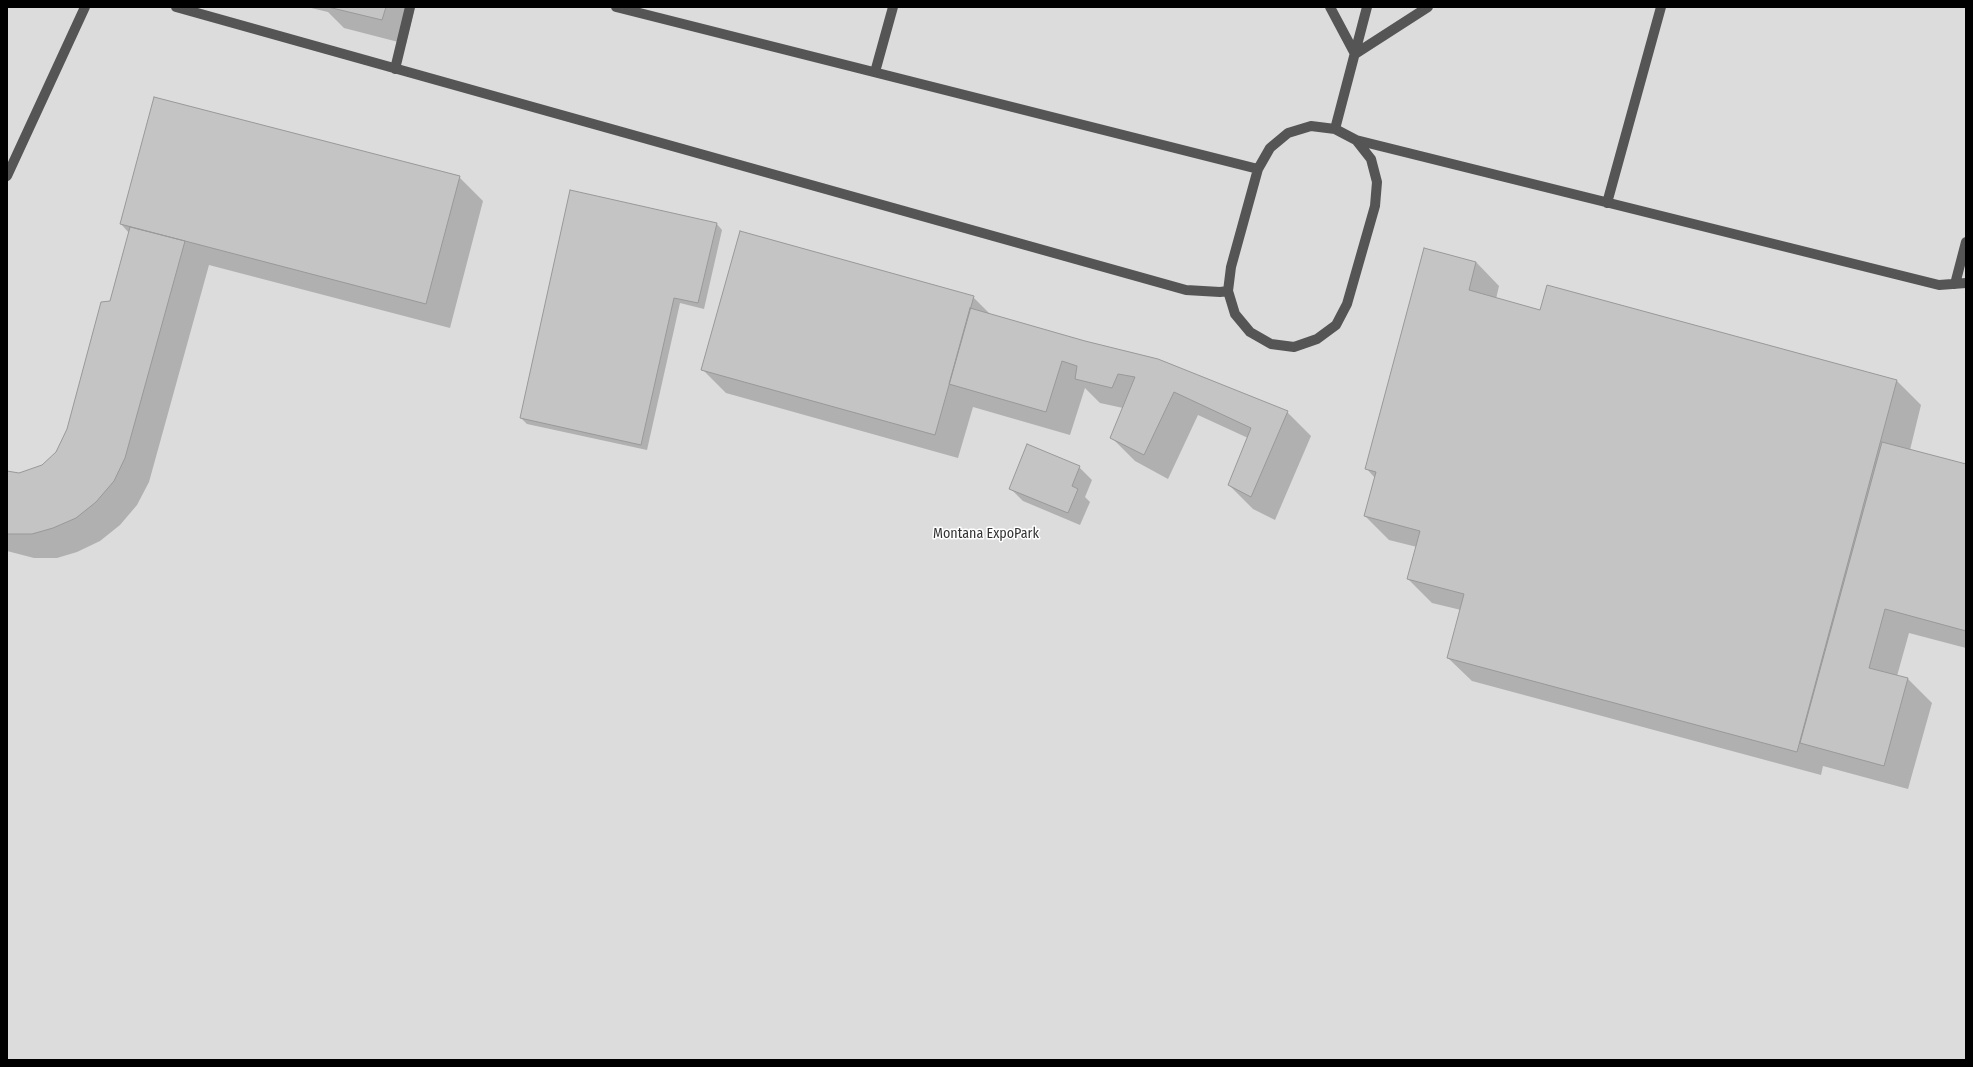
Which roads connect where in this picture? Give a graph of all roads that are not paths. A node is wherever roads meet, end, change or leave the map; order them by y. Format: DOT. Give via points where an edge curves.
graph roads {
  1 [pos="85,7"];
  2 [pos="176,7"];
  3 [pos="410,7"];
  4 [pos="616,7"];
  5 [pos="893,7"];
  6 [pos="1330,7"];
  7 [pos="1367,7"];
  8 [pos="1428,7"];
  9 [pos="1661,7"];
  10 [pos="1355,54"];
  11 [pos="395,69"];
  12 [pos="875,72"];
  13 [pos="1335,129"];
  14 [pos="1356,140"];
  15 [pos="1258,169"];
  16 [pos="7,176"];
  17 [pos="1607,203"];
  18 [pos="1966,242"];
  19 [pos="1966,283"];
  20 [pos="1955,284"];
  21 [pos="1228,291"];
  1 -- 16 [label="lane"];
  2 -- 11 [label="lane"];
  3 -- 11 [label="lane"];
  4 -- 12 [label="lane"];
  5 -- 12 [label="lane"];
  6 -- 10 [label="lane"];
  7 -- 10 [label="lane"];
  8 -- 10 [label="lane"];
  9 -- 17 [label="lane"];
  10 -- 13 [label="lane"];
  11 -- 21 [label="lane" via="1186,290"];
  12 -- 15 [label="lane"];
  13 -- 14 [label="lane"];
  13 -- 15 [label="lane" via="1311,126 1288,133 1270,148"];
  14 -- 17 [label="lane"];
  14 -- 21 [label="lane" via="1370,159 1377,182 1375,206 1347,304 1336,325 1317,339 1294,347 1271,344 1250,332 1235,314"];
  15 -- 21 [label="lane" via="1231,267"];
  17 -- 20 [label="lane" via="1939,285"];
  18 -- 20 [label="lane"];
  19 -- 20 [label="lane"];
}
